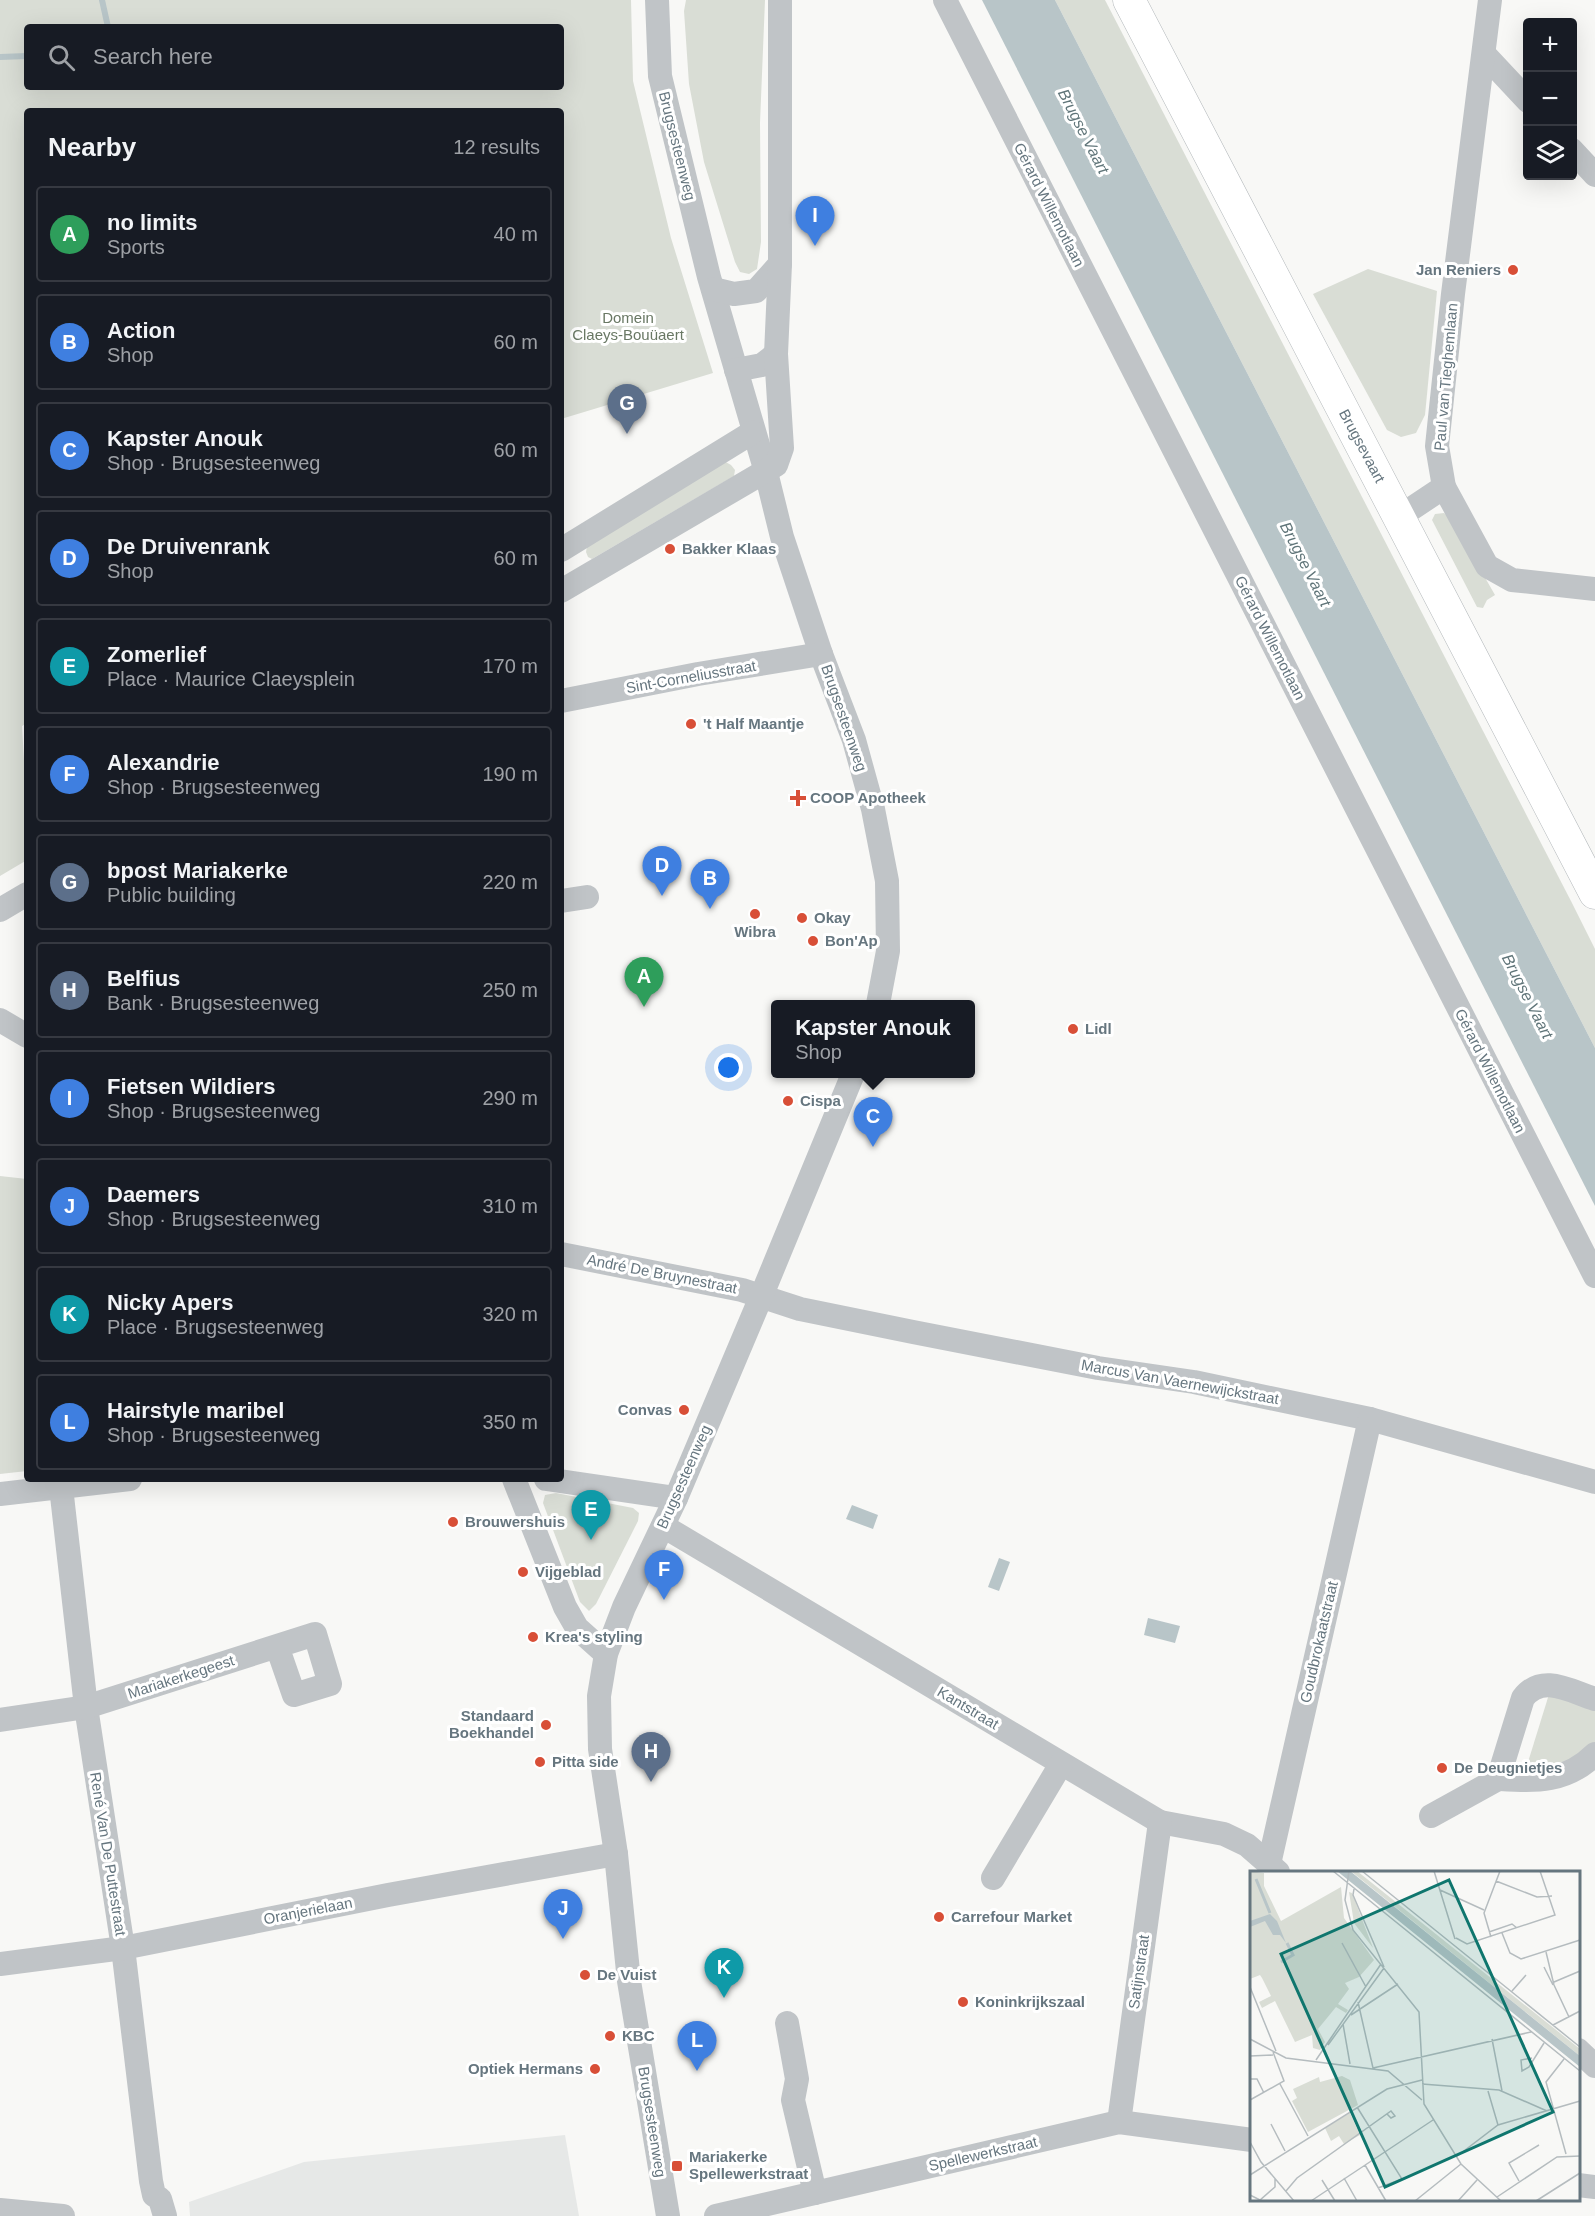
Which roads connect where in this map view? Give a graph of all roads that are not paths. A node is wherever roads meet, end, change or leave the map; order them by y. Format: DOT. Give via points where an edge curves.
graph roads {
  1 [pos="657,0"];
  2 [pos="780,0"];
  3 [pos="945,0"];
  4 [pos="1129,0"];
  5 [pos="1490,0"];
  6 [pos="1484,54"];
  7 [pos="1523,97"];
  8 [pos="1577,155"];
  9 [pos="1595,175"];
  10 [pos="780,264"];
  11 [pos="713,289"];
  12 [pos="776,354"];
  13 [pos="736,370"];
  14 [pos="753,432"];
  15 [pos="766,472"];
  16 [pos="1444,487"];
  17 [pos="1400,517"];
  18 [pos="564,548"];
  19 [pos="564,571"];
  20 [pos="568,587"];
  21 [pos="1595,589"];
  22 [pos="821,654"];
  23 [pos="564,699"];
  24 [pos="1595,893"];
  25 [pos="24,896"];
  26 [pos="587,897"];
  27 [pos="564,901"];
  28 [pos="0,910"];
  29 [pos="879,1000"];
  30 [pos="0,1020"];
  31 [pos="24,1034"];
  32 [pos="851,1078"];
  33 [pos="564,1255"];
  34 [pos="1595,1276"];
  35 [pos="761,1297"];
  36 [pos="1370,1419"];
  37 [pos="104,1482"];
  38 [pos="515,1482"];
  39 [pos="564,1482"];
  40 [pos="1595,1482"];
  41 [pos="61,1487"];
  42 [pos="0,1494"];
  43 [pos="676,1498"];
  44 [pos="663,1526"];
  45 [pos="277,1646"];
  46 [pos="606,1654"];
  47 [pos="1595,1699"];
  48 [pos="86,1707"];
  49 [pos="0,1720"];
  50 [pos="1595,1754"];
  51 [pos="1061,1764"];
  52 [pos="1498,1779"];
  53 [pos="1431,1816"];
  54 [pos="1160,1822"];
  55 [pos="616,1854"];
  56 [pos="1273,1868"];
  57 [pos="993,1878"];
  58 [pos="123,1948"];
  59 [pos="0,1964"];
  60 [pos="787,2023"];
  61 [pos="1580,2052"];
  62 [pos="1595,2066"];
  63 [pos="1119,2122"];
  64 [pos="1250,2140"];
  65 [pos="1580,2185"];
  66 [pos="1595,2187"];
  67 [pos="815,2193"];
  68 [pos="0,2210"];
  69 [pos="63,2216"];
  70 [pos="165,2216"];
  71 [pos="668,2216"];
  72 [pos="716,2216"];
  1 -- 11 [label="street, Brugsesteenweg" via="660,76"];
  2 -- 10 [label="street"];
  3 -- 34 [label="street, Gérard Willemotlaan"];
  4 -- 17 [label="main road, Brugsevaart"];
  5 -- 6 [label="street, Paul van Tieghemlaan"];
  6 -- 7 [label="street"];
  6 -- 16 [label="street, Paul van Tieghemlaan" via="1437,446"];
  8 -- 9 [label="street"];
  10 -- 11 [label="street" via="756,291 734,294"];
  10 -- 12 [label="street"];
  11 -- 13 [label="street, Brugsesteenweg"];
  12 -- 13 [label="street" via="762,365"];
  12 -- 15 [label="street" via="782,448 776,465"];
  13 -- 14 [label="street, Brugsesteenweg"];
  14 -- 15 [label="street, Brugsesteenweg"];
  14 -- 18 [label="street"];
  15 -- 20 [label="street"];
  15 -- 22 [label="street, Brugsesteenweg" via="782,537"];
  16 -- 17 [label="street"];
  16 -- 21 [label="street, Paul van Tieghemlaan" via="1487,566 1512,580"];
  17 -- 24 [label="main road, Brugsevaart"];
  19 -- 20 [label="street"];
  22 -- 23 [label="street, Sint-Corneliusstraat"];
  22 -- 29 [label="street, Brugsesteenweg" via="854,740 887,881 888,951"];
  25 -- 28 [label="street"];
  26 -- 27 [label="street"];
  30 -- 31 [label="street"];
  32 -- 35 [label="street, Brugsesteenweg"];
  33 -- 35 [label="street, André De Bruynestraat"];
  35 -- 36 [label="street, Marcus Van Vaernewijckstraat" via="913,1332 1098,1368 1194,1382"];
  35 -- 43 [label="street, Brugsesteenweg"];
  36 -- 40 [label="street, Marcus Van Vaernewijckstraat"];
  36 -- 56 [label="street, Goudbrokaatstraat"];
  37 -- 41 [label="street"];
  38 -- 46 [label="street" via="565,1607 577,1628"];
  39 -- 43 [label="street"];
  41 -- 42 [label="street"];
  41 -- 48 [label="street, René Van De Puttestraat"];
  43 -- 44 [label="street, Brugsesteenweg"];
  44 -- 46 [label="street, Brugsesteenweg"];
  44 -- 51 [label="street, Kantstraat"];
  45 -- 48 [label="street, Mariakerkegeest"];
  46 -- 55 [label="street, Brugsesteenweg" via="599,1696 600,1749"];
  47 -- 52 [label="street" via="1551,1684 1530,1689 1523,1698"];
  48 -- 49 [label="street, Mariakerkegeest"];
  48 -- 58 [label="street, René Van De Puttestraat"];
  50 -- 52 [label="street" via="1566,1773 1538,1781"];
  51 -- 54 [label="street, Kantstraat"];
  51 -- 57 [label="street"];
  52 -- 53 [label="street"];
  54 -- 56 [label="street, Kantstraat" via="1224,1834 1247,1845"];
  54 -- 63 [label="street, Satijnstraat"];
  55 -- 58 [label="street, Oranjerielaan"];
  55 -- 71 [label="street, Brugsesteenweg" via="629,1981"];
  58 -- 59 [label="street, Oranjerielaan"];
  58 -- 70 [label="street, René Van De Puttestraat" via="151,2181"];
  60 -- 67 [label="street" via="797,2079 793,2100"];
  61 -- 62 [label="street"];
  63 -- 64 [label="street, Spellewerkstraat"];
  63 -- 67 [label="street, Spellewerkstraat"];
  65 -- 66 [label="street"];
  67 -- 72 [label="street, Spellewerkstraat"];
  68 -- 69 [label="street"];
}
